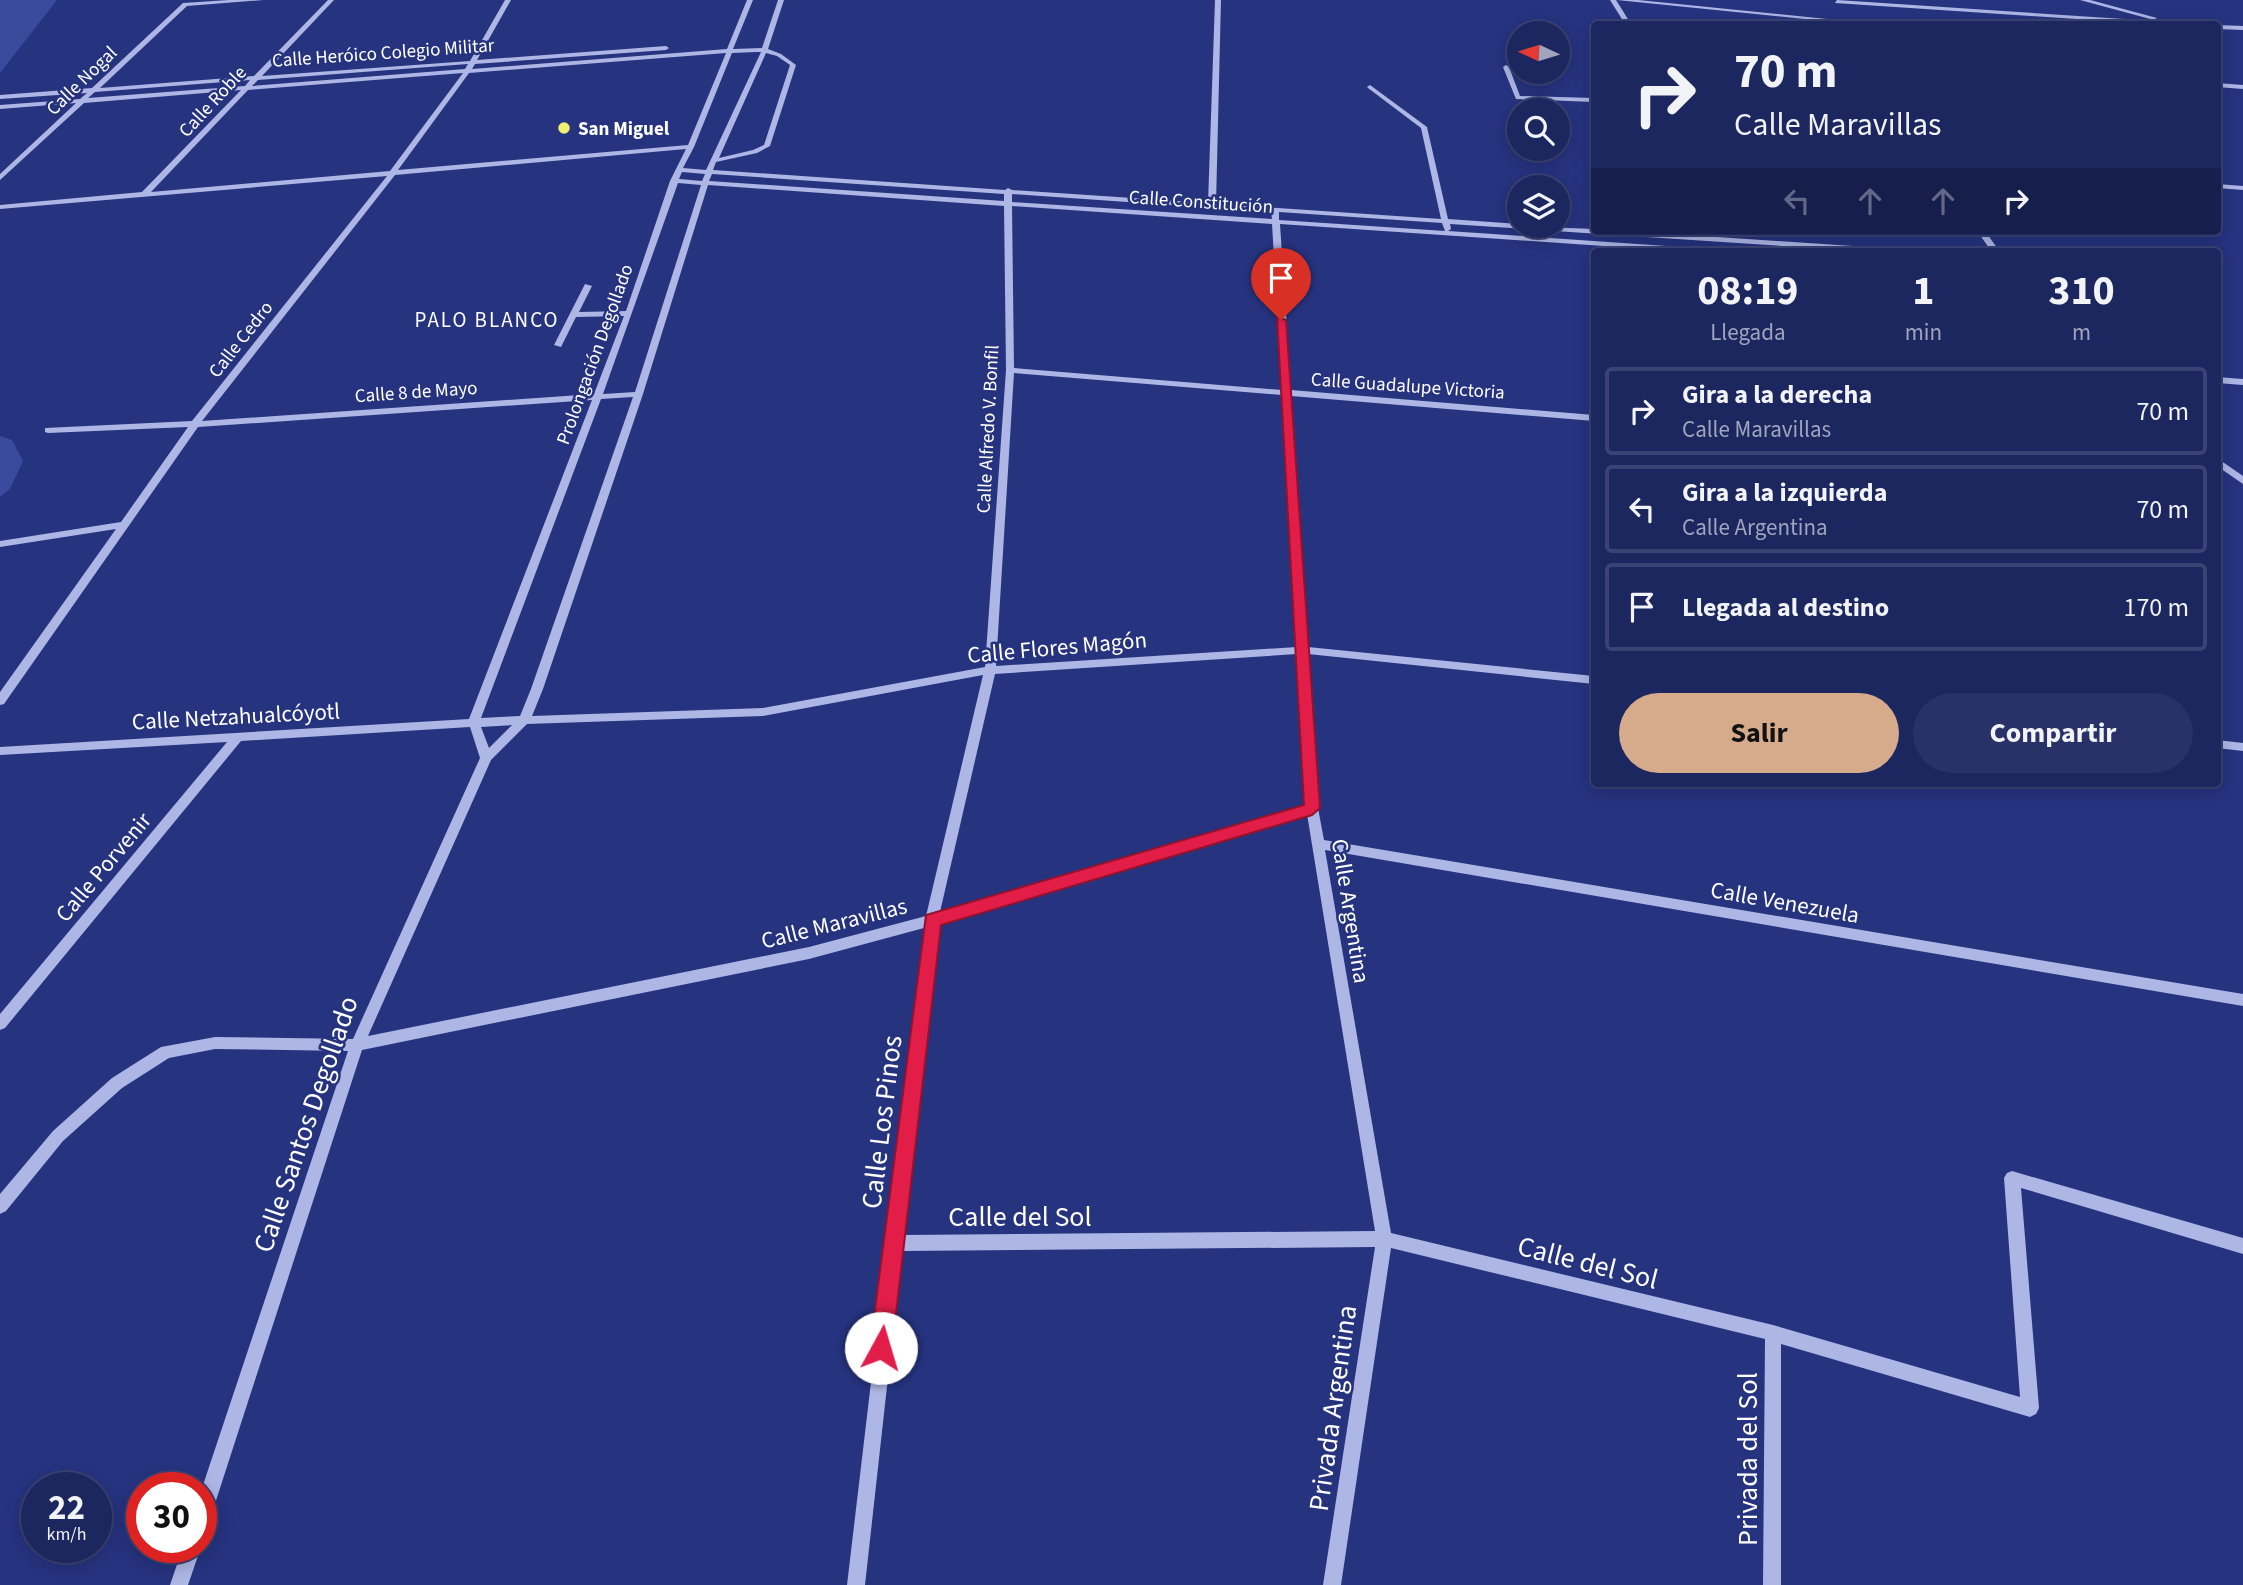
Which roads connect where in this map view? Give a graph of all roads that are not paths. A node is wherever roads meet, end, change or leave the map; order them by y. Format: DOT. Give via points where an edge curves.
graph roads {
  1 [pos="261,0"];
  2 [pos="331,0"];
  3 [pos="508,0"];
  4 [pos="750,0"];
  5 [pos="781,0"];
  6 [pos="1218,0"];
  7 [pos="1613,0"];
  8 [pos="1620,0"];
  9 [pos="2083,0"];
  10 [pos="1655,1"];
  11 [pos="1837,1"];
  12 [pos="1626,21"];
  13 [pos="1836,21"];
  14 [pos="1845,21"];
  15 [pos="2129,21"];
  16 [pos="2162,21"];
  17 [pos="2221,27"];
  18 [pos="2228,27"];
  19 [pos="2243,28"];
  20 [pos="2243,36"];
  21 [pos="767,45"];
  22 [pos="732,47"];
  23 [pos="472,61"];
  24 [pos="1506,67"];
  25 [pos="467,72"];
  26 [pos="256,76"];
  27 [pos="2221,85"];
  28 [pos="1370,87"];
  29 [pos="2243,87"];
  30 [pos="93,89"];
  31 [pos="244,89"];
  32 [pos="0,97"];
  33 [pos="1591,100"];
  34 [pos="82,101"];
  35 [pos="0,107"];
  36 [pos="691,147"];
  37 [pos="711,166"];
  38 [pos="678,170"];
  39 [pos="391,175"];
  40 [pos="0,178"];
  41 [pos="674,181"];
  42 [pos="705,183"];
  43 [pos="2221,186"];
  44 [pos="2243,188"];
  45 [pos="1008,190"];
  46 [pos="145,194"];
  47 [pos="1006,204"];
  48 [pos="1212,205"];
  49 [pos="0,207"];
  50 [pos="1275,216"];
  51 [pos="1446,222"];
  52 [pos="1591,231"];
  53 [pos="1447,233"];
  54 [pos="1654,235"];
  55 [pos="1732,235"];
  56 [pos="1734,240"];
  57 [pos="1666,248"];
  58 [pos="1738,248"];
  59 [pos="1851,248"];
  60 [pos="588,286"];
  61 [pos="629,313"];
  62 [pos="575,315"];
  63 [pos="558,345"];
  64 [pos="1010,370"];
  65 [pos="2221,380"];
  66 [pos="2243,382"];
  67 [pos="1285,393"];
  68 [pos="639,394"];
  69 [pos="597,395"];
  70 [pos="1591,418"];
  71 [pos="195,424"];
  72 [pos="48,430"];
  73 [pos="2221,466"];
  74 [pos="2243,481"];
  75 [pos="122,525"];
  76 [pos="0,544"];
  77 [pos="1303,650"];
  78 [pos="990,670"];
  79 [pos="1591,680"];
  80 [pos="0,701"];
  81 [pos="524,720"];
  82 [pos="474,722"];
  83 [pos="238,737"];
  84 [pos="2221,744"];
  85 [pos="2243,747"];
  86 [pos="0,751"];
  87 [pos="486,758"];
  88 [pos="1312,808"];
  89 [pos="1320,844"];
  90 [pos="932,920"];
  91 [pos="2243,1000"];
  92 [pos="0,1024"];
  93 [pos="357,1045"];
  94 [pos="2012,1178"];
  95 [pos="0,1206"];
  96 [pos="1384,1239"];
  97 [pos="893,1243"];
  98 [pos="2243,1245"];
  99 [pos="1773,1334"];
  100 [pos="216,1472"];
  101 [pos="187,1563"];
  102 [pos="179,1585"];
  103 [pos="856,1585"];
  104 [pos="1332,1585"];
  105 [pos="1772,1585"];
  1 -- 30 [label="street, Calle Nogal" via="185,4"];
  2 -- 26 [label="street, Calle Roble"];
  3 -- 23 [label="street, Calle Cedro"];
  4 -- 22 [label="street, Prolongación Degollado"];
  5 -- 21 [label="street"];
  6 -- 48 [label="street, Calle Constitución"];
  7 -- 12 [label="street"];
  8 -- 10 [label="street"];
  9 -- 16 [label="street"];
  10 -- 13 [label="street"];
  11 -- 14 [label="street"];
  11 -- 15 [label="street"];
  17 -- 18 [label="street"];
  18 -- 19 [label="street"];
  18 -- 20 [label="street"];
  21 -- 22 [label="street, Calle Heróico Colegio Militar"];
  21 -- 37 [label="street"];
  21 -- 37 [label="street" via="793,65 767,146"];
  22 -- 23 [label="street, Calle Heróico Colegio Militar"];
  22 -- 25 [label="street, Calle Heróico Colegio Militar"];
  22 -- 36 [label="street, Prolongación Degollado"];
  23 -- 25 [label="street, Calle Cedro"];
  23 -- 26 [label="street, Calle Heróico Colegio Militar"];
  24 -- 33 [label="street" via="1518,98"];
  25 -- 31 [label="street, Calle Heróico Colegio Militar"];
  25 -- 39 [label="street, Calle Cedro"];
  26 -- 30 [label="street, Calle Heróico Colegio Militar"];
  26 -- 31 [label="street, Calle Roble"];
  27 -- 29 [label="street"];
  28 -- 51 [label="street" via="1424,127"];
  30 -- 32 [label="street, Calle Heróico Colegio Militar"];
  30 -- 34 [label="street, Calle Nogal"];
  31 -- 34 [label="street, Calle Heróico Colegio Militar"];
  31 -- 46 [label="street, Calle Roble"];
  34 -- 35 [label="street, Calle Heróico Colegio Militar"];
  34 -- 40 [label="street, Calle Nogal"];
  36 -- 38 [label="street, Prolongación Degollado"];
  36 -- 39 [label="street"];
  37 -- 38 [label="street, Calle Constitución"];
  37 -- 42 [label="street"];
  37 -- 45 [label="street, Calle Constitución"];
  38 -- 41 [label="street, Prolongación Degollado"];
  39 -- 46 [label="street"];
  39 -- 71 [label="street, Calle Cedro"];
  41 -- 42 [label="street, Calle Constitución"];
  41 -- 61 [label="street, Prolongación Degollado"];
  42 -- 47 [label="street, Calle Constitución"];
  42 -- 68 [label="street"];
  43 -- 44 [label="street"];
  45 -- 47 [label="street, Calle Alfredo V. Bonfil"];
  45 -- 48 [label="street, Calle Constitución"];
  46 -- 49 [label="street"];
  47 -- 50 [label="street, Calle Constitución"];
  47 -- 64 [label="street, Calle Alfredo V. Bonfil"];
  48 -- 50 [label="street, Calle Constitución"];
  50 -- 51 [label="street, Calle Constitución"];
  50 -- 53 [label="street, Calle Constitución"];
  50 -- 67 [label="street, Calle Argentina"];
  51 -- 52 [label="street, Calle Constitución"];
  51 -- 53 [label="street"];
  53 -- 57 [label="street, Calle Constitución"];
  54 -- 56 [label="street, Calle Constitución"];
  55 -- 56 [label="street"];
  56 -- 58 [label="street"];
  56 -- 59 [label="street, Calle Constitución"];
  60 -- 62 [label="street"];
  61 -- 62 [label="street"];
  61 -- 69 [label="street, Prolongación Degollado"];
  62 -- 63 [label="street"];
  64 -- 67 [label="street, Calle Guadalupe Victoria"];
  64 -- 78 [label="street, Calle Alfredo V. Bonfil"];
  65 -- 66 [label="street"];
  67 -- 70 [label="street, Calle Guadalupe Victoria"];
  67 -- 77 [label="street, Calle Argentina"];
  68 -- 69 [label="street, Calle 8 de Mayo"];
  68 -- 81 [label="street"];
  69 -- 71 [label="street, Calle 8 de Mayo"];
  69 -- 82 [label="street, Prolongación Degollado"];
  71 -- 72 [label="street"];
  71 -- 75 [label="street, Calle Cedro"];
  73 -- 74 [label="street"];
  75 -- 76 [label="street"];
  75 -- 80 [label="street, Calle Cedro"];
  77 -- 78 [label="street, Calle Flores Magón"];
  77 -- 79 [label="street, Calle Flores Magón"];
  77 -- 88 [label="street, Calle Argentina"];
  78 -- 81 [label="street, Calle Flores Magón" via="763,712"];
  78 -- 90 [label="street, Calle Los Pinos"];
  81 -- 82 [label="street, Calle Flores Magón"];
  81 -- 87 [label="street, Calle Santos Degollado"];
  82 -- 83 [label="street, Calle Netzahualcóyotl"];
  82 -- 87 [label="street"];
  83 -- 86 [label="street, Calle Netzahualcóyotl"];
  83 -- 92 [label="street, Calle Porvenir"];
  84 -- 85 [label="street"];
  87 -- 93 [label="street, Calle Santos Degollado"];
  88 -- 89 [label="street, Calle Argentina"];
  88 -- 90 [label="street, Calle Maravillas"];
  89 -- 91 [label="street, Calle Venezuela"];
  89 -- 96 [label="street, Calle Argentina"];
  90 -- 93 [label="street, Calle Maravillas" via="809,953"];
  90 -- 97 [label="street, Calle Los Pinos"];
  93 -- 95 [label="street, Calle Maravillas" via="215,1043 166,1052 117,1083 58,1136"];
  93 -- 100 [label="street, Calle Santos Degollado"];
  94 -- 98 [label="street"];
  94 -- 99 [label="street, Calle del Sol" via="2030,1408"];
  96 -- 97 [label="street, Calle del Sol"];
  96 -- 99 [label="street, Calle del Sol"];
  96 -- 104 [label="street, Privada Argentina"];
  97 -- 103 [label="street, Calle Los Pinos"];
  99 -- 105 [label="street, Privada del Sol"];
  101 -- 102 [label="street"];
}
